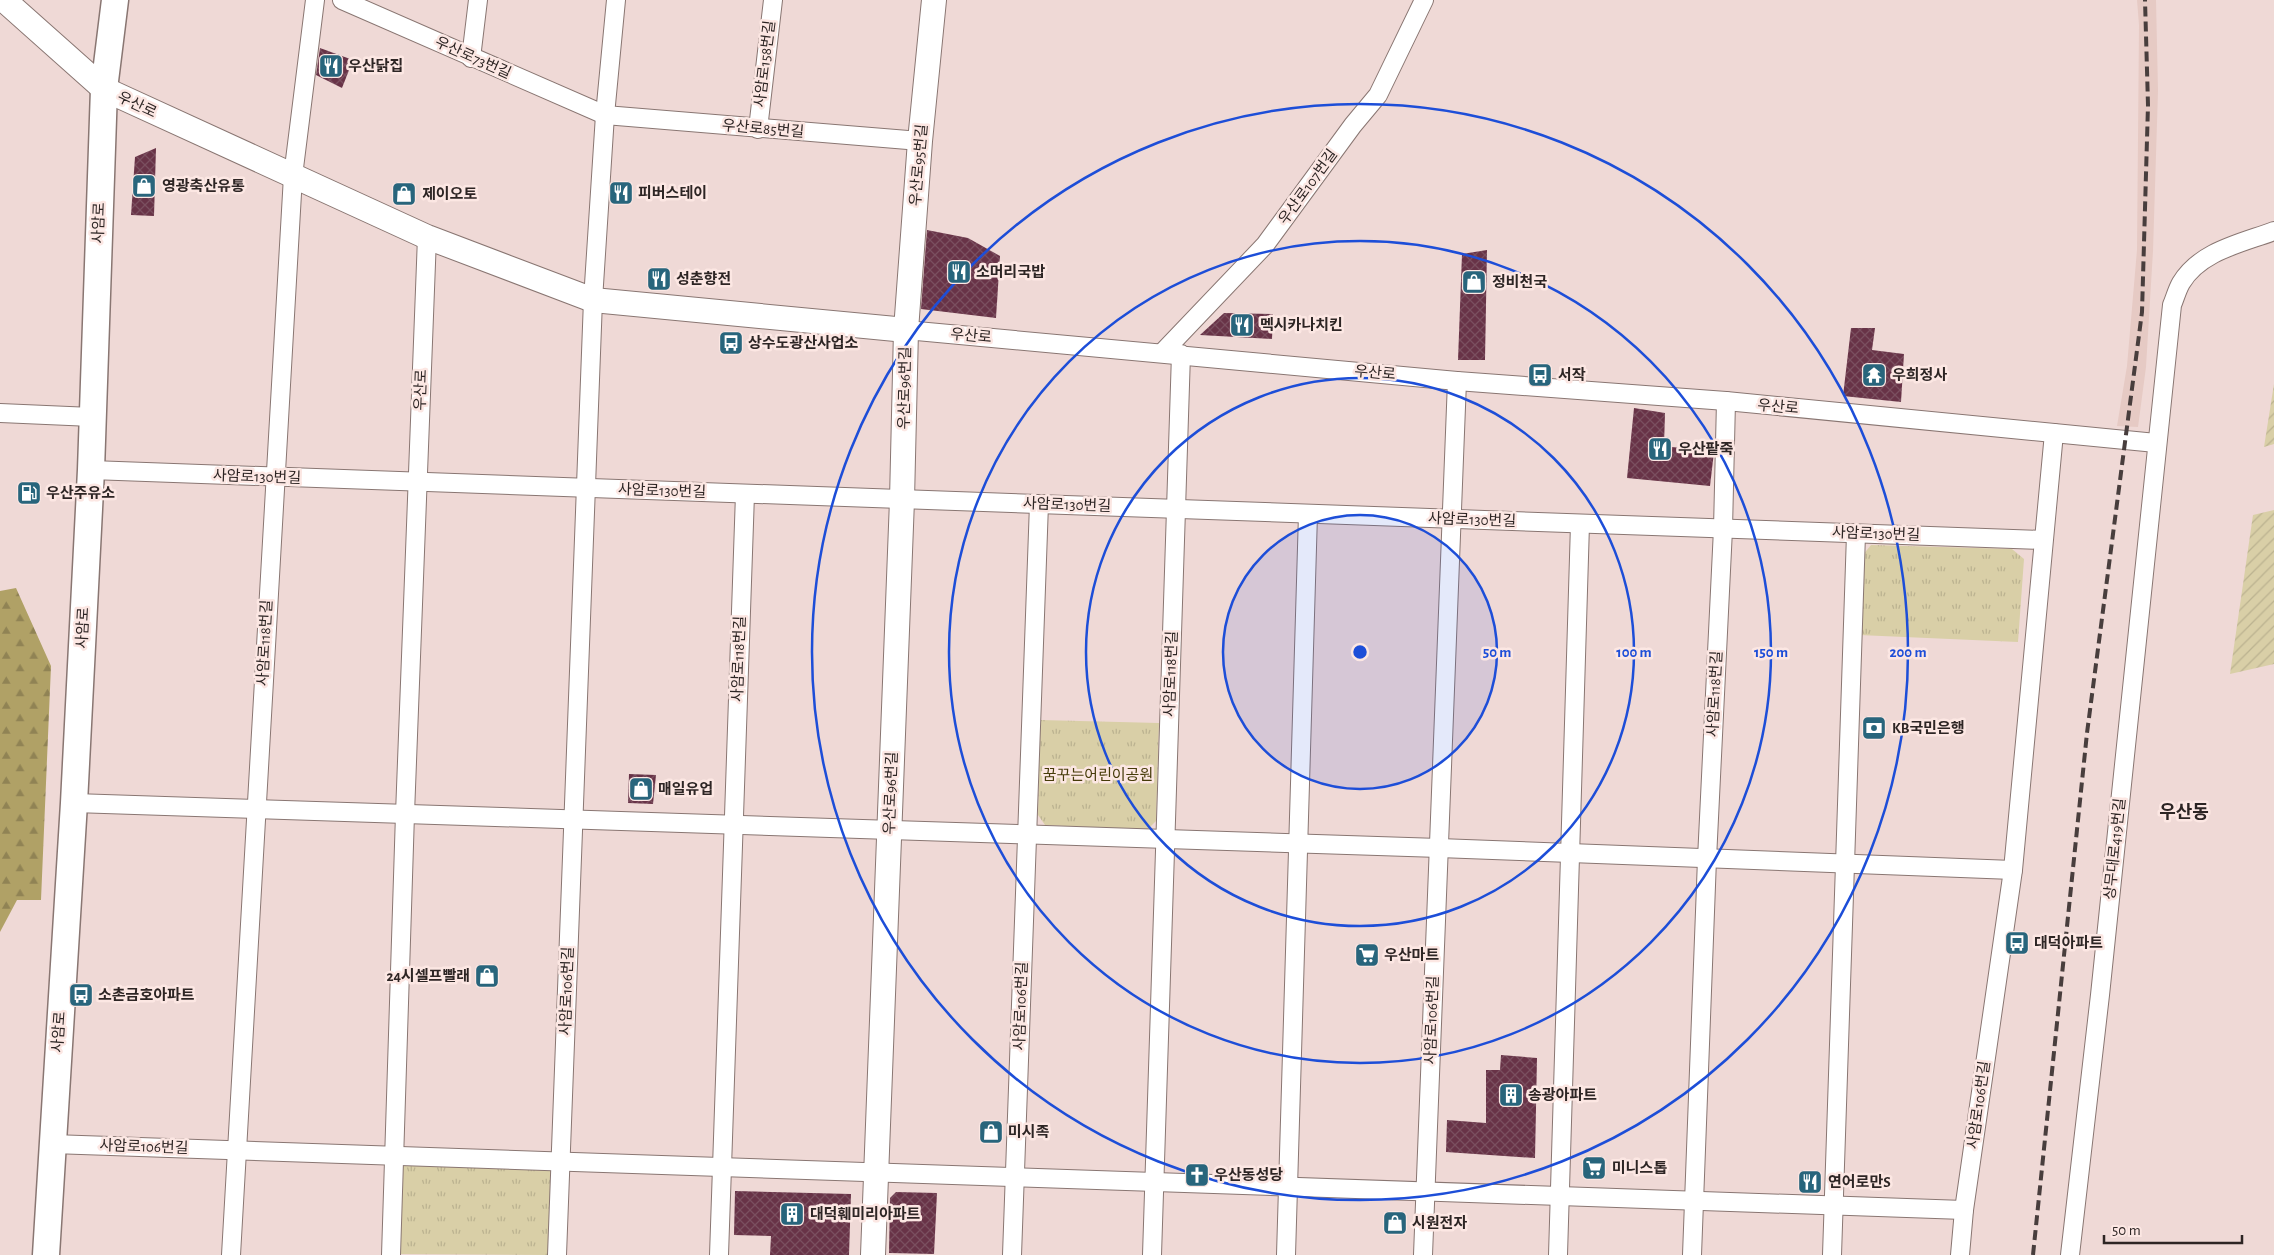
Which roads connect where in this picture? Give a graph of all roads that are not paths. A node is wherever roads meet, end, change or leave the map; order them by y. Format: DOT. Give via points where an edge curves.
graph roads {
  1 [pos="4,0"];
  2 [pos="115,0"];
  3 [pos="315,0"];
  4 [pos="342,0"];
  5 [pos="478,0"];
  6 [pos="616,0"];
  7 [pos="773,0"];
  8 [pos="934,0"];
  9 [pos="1424,0"];
  10 [pos="472,58"];
  11 [pos="104,89"];
  12 [pos="606,115"];
  13 [pos="758,129"];
  14 [pos="920,141"];
  15 [pos="293,176"];
  16 [pos="2274,231"];
  17 [pos="427,237"];
  18 [pos="594,300"];
  19 [pos="906,330"];
  20 [pos="1162,352"];
  21 [pos="1181,354"];
  22 [pos="1457,380"];
  23 [pos="1726,402"];
  24 [pos="0,413"];
  25 [pos="92,417"];
  26 [pos="2054,433"];
  27 [pos="2156,442"];
  28 [pos="91,470"];
  29 [pos="274,477"];
  30 [pos="417,482"];
  31 [pos="586,488"];
  32 [pos="745,494"];
  33 [pos="902,500"];
  34 [pos="1040,504"];
  35 [pos="1176,509"];
  36 [pos="1308,514"];
  37 [pos="1452,519"];
  38 [pos="1580,524"];
  39 [pos="1723,529"];
  40 [pos="1856,534"];
  41 [pos="2043,540"];
  42 [pos="74,803"];
  43 [pos="256,809"];
  44 [pos="404,814"];
  45 [pos="574,820"];
  46 [pos="734,825"];
  47 [pos="890,830"];
  48 [pos="1027,834"];
  49 [pos="1166,839"];
  50 [pos="1299,844"];
  51 [pos="1439,848"];
  52 [pos="1570,853"];
  53 [pos="1707,859"];
  54 [pos="1845,864"];
  55 [pos="2013,870"];
  56 [pos="52,1144"];
  57 [pos="237,1150"];
  58 [pos="394,1155"];
  59 [pos="560,1162"];
  60 [pos="722,1167"];
  61 [pos="876,1172"];
  62 [pos="1014,1177"];
  63 [pos="1154,1182"];
  64 [pos="1288,1187"];
  65 [pos="1426,1192"];
  66 [pos="1560,1196"];
  67 [pos="1694,1201"];
  68 [pos="1834,1206"];
  69 [pos="1964,1210"];
  70 [pos="46,1255"];
  71 [pos="231,1255"];
  72 [pos="391,1255"];
  73 [pos="557,1255"];
  74 [pos="719,1255"];
  75 [pos="873,1255"];
  76 [pos="1012,1255"];
  77 [pos="1152,1255"];
  78 [pos="1286,1255"];
  79 [pos="1423,1255"];
  80 [pos="1558,1255"];
  81 [pos="1692,1255"];
  82 [pos="1832,1255"];
  83 [pos="1960,1255"];
  84 [pos="2070,1255"];
  1 -- 11 [label="street, 우산로"];
  2 -- 11 [label="main road, 사암로"];
  3 -- 15 [label="street"];
  4 -- 10 [label="street, 우산로73번길"];
  5 -- 10 [label="street"];
  6 -- 12 [label="street"];
  7 -- 13 [label="street, 사암로158번길"];
  8 -- 14 [label="street, 우산로95번길"];
  9 -- 20 [label="street, 우산로107번길" via="1378,96 1265,245"];
  10 -- 12 [label="street, 우산로73번길"];
  11 -- 15 [label="street, 우산로"];
  11 -- 25 [label="main road, 사암로"];
  12 -- 13 [label="street, 우산로85번길"];
  12 -- 18 [label="street"];
  13 -- 14 [label="street, 우산로85번길"];
  14 -- 19 [label="street, 우산로95번길"];
  15 -- 17 [label="street, 우산로"];
  15 -- 29 [label="street"];
  16 -- 27 [label="street, 상무대로419번길" via="2218,251 2198,264 2182,282 2172,304"];
  17 -- 18 [label="street, 우산로"];
  17 -- 30 [label="street, 우산로"];
  18 -- 19 [label="street, 우산로"];
  18 -- 31 [label="street"];
  19 -- 20 [label="street, 우산로"];
  19 -- 33 [label="street, 우산로96번길"];
  20 -- 21 [label="street, 우산로"];
  21 -- 22 [label="street, 우산로"];
  21 -- 35 [label="street, 사암로118번길"];
  22 -- 23 [label="street, 우산로"];
  22 -- 37 [label="street"];
  23 -- 26 [label="street, 우산로"];
  23 -- 39 [label="street, 사암로118번길"];
  24 -- 25 [label="street"];
  25 -- 28 [label="main road, 사암로"];
  26 -- 27 [label="street, 우산로"];
  26 -- 41 [label="street, 사암로106번길"];
  27 -- 84 [label="street, 상무대로419번길"];
  28 -- 29 [label="street, 사암로130번길"];
  28 -- 42 [label="main road, 사암로"];
  29 -- 30 [label="street, 사암로130번길"];
  29 -- 43 [label="street, 사암로118번길"];
  30 -- 31 [label="street, 사암로130번길"];
  30 -- 44 [label="street"];
  31 -- 32 [label="street, 사암로130번길"];
  31 -- 45 [label="street"];
  32 -- 33 [label="street, 사암로130번길"];
  32 -- 46 [label="street, 사암로118번길"];
  33 -- 34 [label="street, 사암로130번길"];
  33 -- 47 [label="street, 우산로96번길"];
  34 -- 35 [label="street, 사암로130번길"];
  34 -- 48 [label="street"];
  35 -- 36 [label="street, 사암로130번길"];
  35 -- 49 [label="street, 사암로118번길"];
  36 -- 37 [label="street, 사암로130번길"];
  36 -- 50 [label="street"];
  37 -- 38 [label="street, 사암로130번길"];
  37 -- 51 [label="street"];
  38 -- 39 [label="street, 사암로130번길"];
  38 -- 52 [label="street"];
  39 -- 40 [label="street, 사암로130번길"];
  39 -- 53 [label="street, 사암로118번길"];
  40 -- 41 [label="street, 사암로130번길"];
  40 -- 54 [label="street"];
  41 -- 55 [label="street, 사암로106번길"];
  42 -- 43 [label="street"];
  42 -- 56 [label="main road, 사암로"];
  43 -- 44 [label="street"];
  43 -- 57 [label="street"];
  44 -- 45 [label="street"];
  44 -- 58 [label="street"];
  45 -- 46 [label="street"];
  45 -- 59 [label="street, 사암로106번길"];
  46 -- 47 [label="street"];
  46 -- 60 [label="street"];
  47 -- 48 [label="street"];
  47 -- 61 [label="street, 우산로96번길"];
  48 -- 49 [label="street"];
  48 -- 62 [label="street, 사암로106번길"];
  49 -- 50 [label="street"];
  49 -- 63 [label="street"];
  50 -- 51 [label="street"];
  50 -- 64 [label="street"];
  51 -- 52 [label="street"];
  51 -- 65 [label="street, 사암로106번길"];
  52 -- 53 [label="street"];
  52 -- 66 [label="street"];
  53 -- 54 [label="street"];
  53 -- 67 [label="street"];
  54 -- 55 [label="street"];
  54 -- 68 [label="street"];
  55 -- 69 [label="street, 사암로106번길"];
  56 -- 57 [label="street, 사암로106번길"];
  56 -- 70 [label="main road, 사암로"];
  57 -- 58 [label="street, 사암로106번길"];
  57 -- 71 [label="street"];
  58 -- 59 [label="street, 사암로106번길"];
  58 -- 72 [label="street"];
  59 -- 60 [label="street, 사암로106번길"];
  59 -- 73 [label="street"];
  60 -- 61 [label="street, 사암로106번길"];
  60 -- 74 [label="street"];
  61 -- 62 [label="street, 사암로106번길"];
  61 -- 75 [label="street, 우산로96번길"];
  62 -- 63 [label="street, 사암로106번길"];
  62 -- 76 [label="street"];
  63 -- 64 [label="street, 사암로106번길"];
  63 -- 77 [label="street"];
  64 -- 65 [label="street, 사암로106번길"];
  64 -- 78 [label="street"];
  65 -- 66 [label="street, 사암로106번길"];
  65 -- 79 [label="street"];
  66 -- 67 [label="street, 사암로106번길"];
  66 -- 80 [label="street"];
  67 -- 68 [label="street, 사암로106번길"];
  67 -- 81 [label="street"];
  68 -- 69 [label="street, 사암로106번길"];
  68 -- 82 [label="street"];
  69 -- 83 [label="street"];
}
